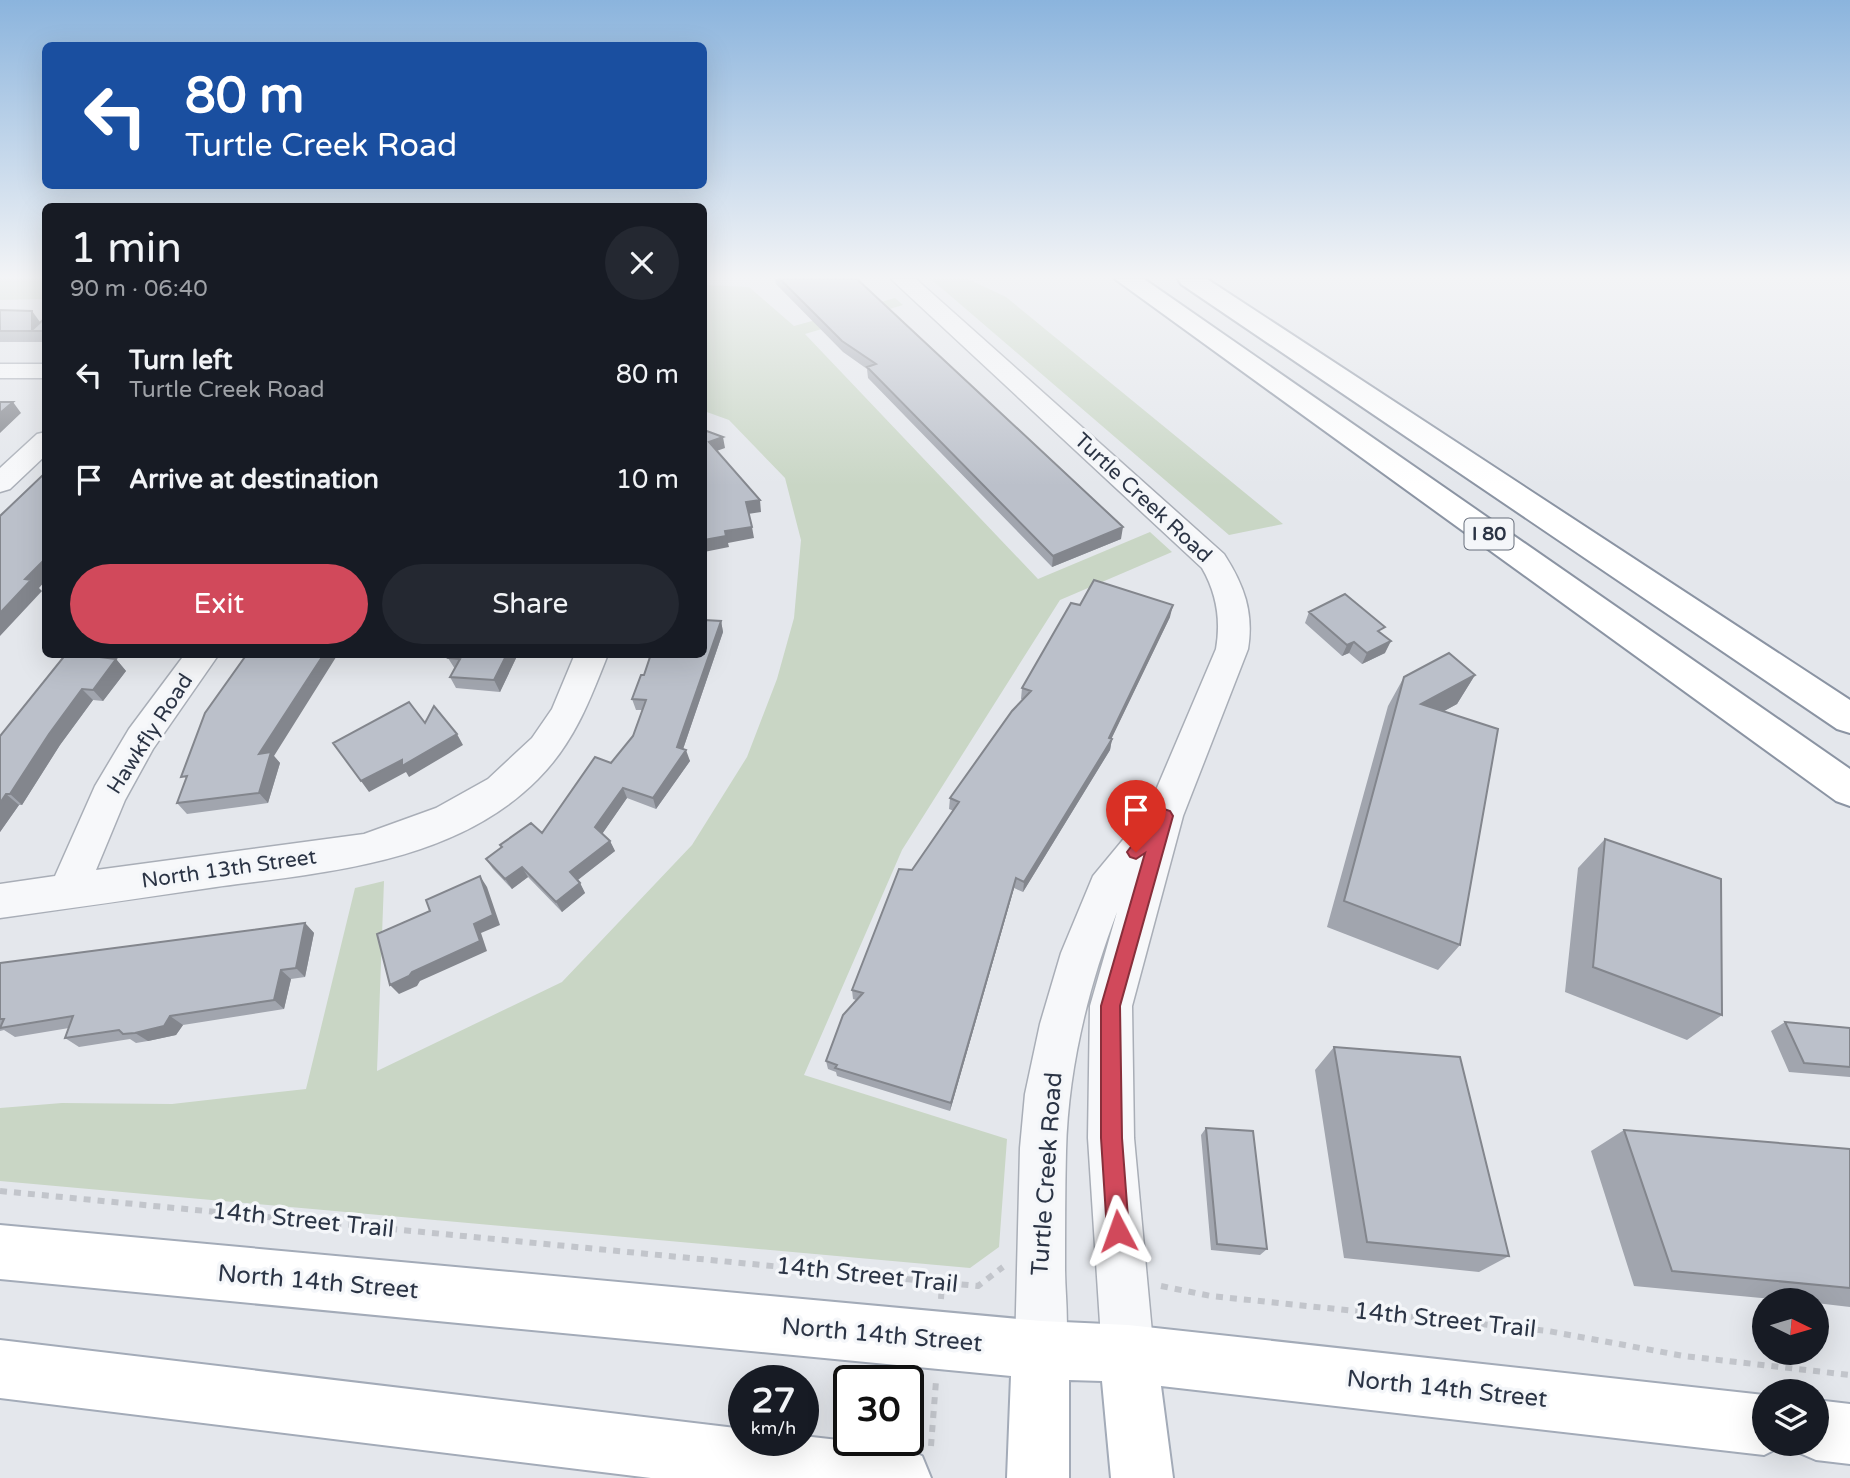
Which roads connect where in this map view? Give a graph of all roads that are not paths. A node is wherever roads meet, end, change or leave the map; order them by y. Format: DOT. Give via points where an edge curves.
graph roads {
  1 [pos="979,348"];
  2 [pos="1207,348"];
  3 [pos="1225,348"];
  4 [pos="1294,348"];
  5 [pos="0,371"];
  6 [pos="42,371"];
  7 [pos="42,444"];
  8 [pos="1408,477"];
  9 [pos="0,483"];
  10 [pos="200,658"];
  11 [pos="590,658"];
  12 [pos="1850,719"];
  13 [pos="1850,790"];
  14 [pos="1164,816"];
  15 [pos="68,892"];
  16 [pos="0,901"];
  17 [pos="0,1252"];
  18 [pos="1041,1350"];
  19 [pos="1128,1354"];
  20 [pos="0,1369"];
  21 [pos="1752,1423"];
  22 [pos="1829,1432"];
  23 [pos="1850,1434"];
  24 [pos="900,1478"];
  25 [pos="1038,1478"];
  26 [pos="1142,1478"];
  1 -- 14 [label="street, Turtle Creek Road" via="1195,543 1225,579 1236,613 1231,649"];
  2 -- 8 [label="main road"];
  3 -- 8 [label="main road, I 80"];
  4 -- 12 [label="main road, I 80"];
  5 -- 6 [label="street"];
  7 -- 9 [label="street"];
  8 -- 13 [label="main road, I 80"];
  10 -- 15 [label="street, Hawkfly Road" via="141,739 115,785"];
  11 -- 15 [label="street, North 13th Street" via="563,723 540,754 510,783 453,818 404,839 364,849"];
  14 -- 18 [label="street, Turtle Creek Road" via="1107,888 1081,953 1061,1024 1047,1094"];
  14 -- 19 [label="street, Turtle Creek Road" via="1111,1006 1111,1138"];
  15 -- 16 [label="street, North 13th Street"];
  17 -- 18 [label="main road, North 14th Street"];
  18 -- 19 [label="main road, North 14th Street"];
  18 -- 25 [label="main road"];
  19 -- 21 [label="main road, North 14th Street"];
  19 -- 26 [label="main road"];
  20 -- 24 [label="main road"];
  22 -- 23 [label="main road"];
}
